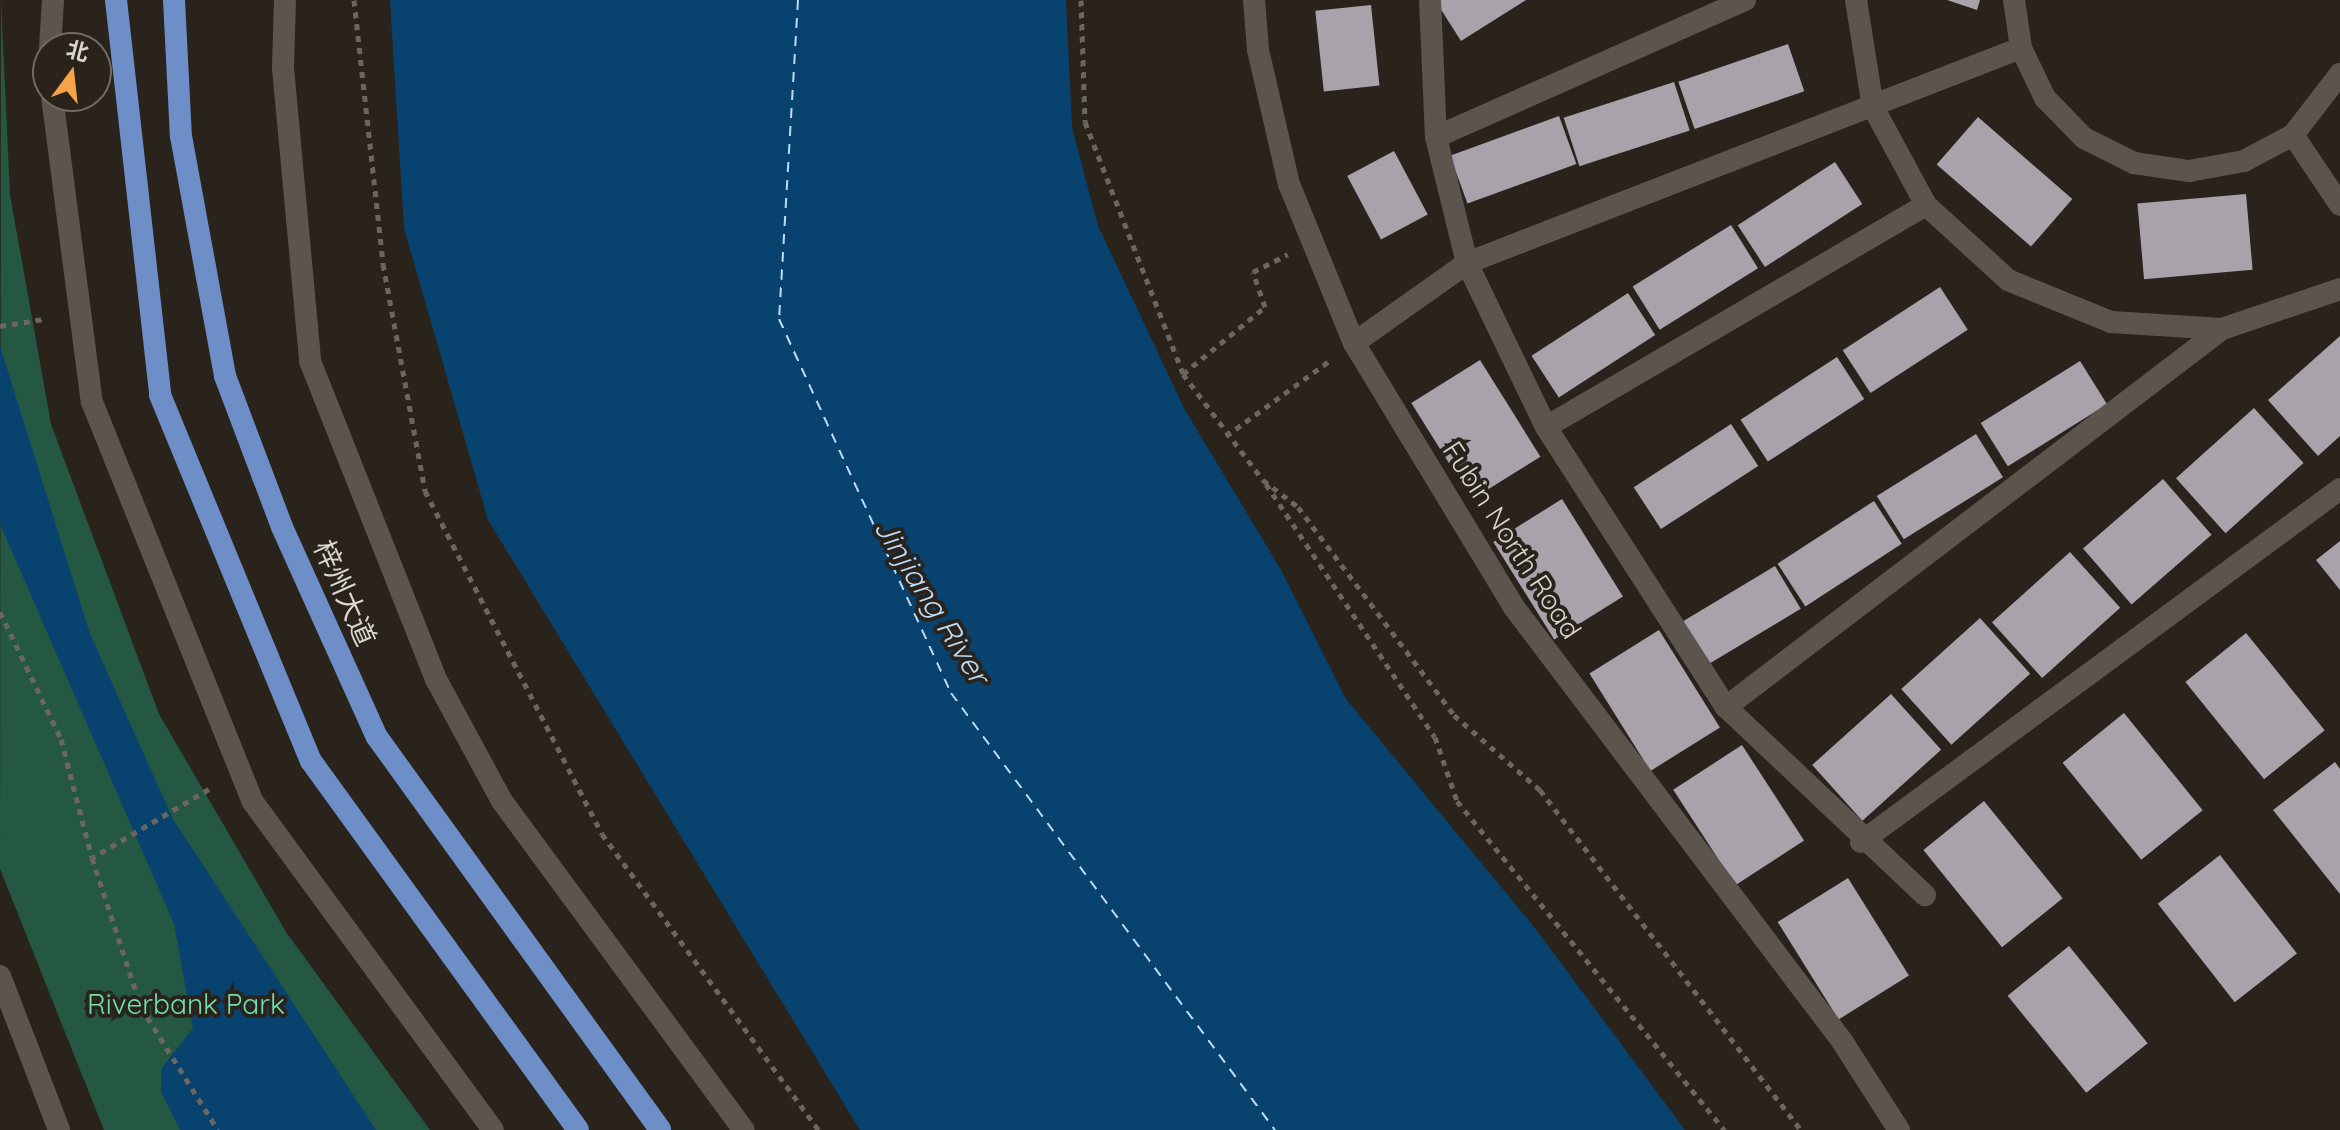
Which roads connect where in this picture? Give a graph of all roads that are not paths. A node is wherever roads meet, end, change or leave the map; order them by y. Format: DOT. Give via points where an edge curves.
graph roads {
  1 [pos="53,0"];
  2 [pos="116,0"];
  3 [pos="174,0"];
  4 [pos="285,0"];
  5 [pos="1254,0"];
  6 [pos="1430,0"];
  7 [pos="1745,0"];
  8 [pos="1856,0"];
  9 [pos="2014,0"];
  10 [pos="51,32"];
  11 [pos="2021,48"];
  12 [pos="2340,74"];
  13 [pos="1873,107"];
  14 [pos="54,112"];
  15 [pos="2293,135"];
  16 [pos="1436,137"];
  17 [pos="1926,205"];
  18 [pos="2340,205"];
  19 [pos="1467,263"];
  20 [pos="2340,289"];
  21 [pos="2222,329"];
  22 [pos="1354,343"];
  23 [pos="1546,427"];
  24 [pos="2340,489"];
  25 [pos="1726,707"];
  26 [pos="1861,842"];
  27 [pos="1925,895"];
  28 [pos="0,976"];
  29 [pos="59,1130"];
  30 [pos="493,1130"];
  31 [pos="578,1130"];
  32 [pos="660,1130"];
  33 [pos="744,1130"];
  34 [pos="1899,1130"];
  1 -- 10 [label="street"];
  2 -- 31 [label="highway" via="160,395 311,761"];
  3 -- 32 [label="highway, 梓州大道" via="181,136 225,376 282,527 377,737"];
  4 -- 33 [label="street" via="283,68 310,361 437,681 502,801"];
  5 -- 22 [label="street, Fubin North Road" via="1289,184"];
  6 -- 16 [label="street"];
  7 -- 16 [label="street"];
  8 -- 13 [label="street"];
  9 -- 11 [label="street"];
  11 -- 13 [label="street"];
  11 -- 15 [label="street" via="2045,98 2084,138 2134,163 2189,171 2244,161"];
  12 -- 15 [label="street"];
  13 -- 17 [label="street"];
  13 -- 19 [label="street"];
  14 -- 30 [label="street" via="92,402 253,802"];
  15 -- 18 [label="street"];
  16 -- 19 [label="street"];
  17 -- 21 [label="street" via="2008,280 2111,322"];
  17 -- 23 [label="street"];
  19 -- 22 [label="street"];
  19 -- 23 [label="street"];
  20 -- 21 [label="street"];
  21 -- 25 [label="street"];
  22 -- 34 [label="street, Fubin North Road" via="1513,606 1842,1041"];
  23 -- 25 [label="street"];
  24 -- 26 [label="street"];
  25 -- 26 [label="street"];
  26 -- 27 [label="street"];
  28 -- 29 [label="street"];
}
